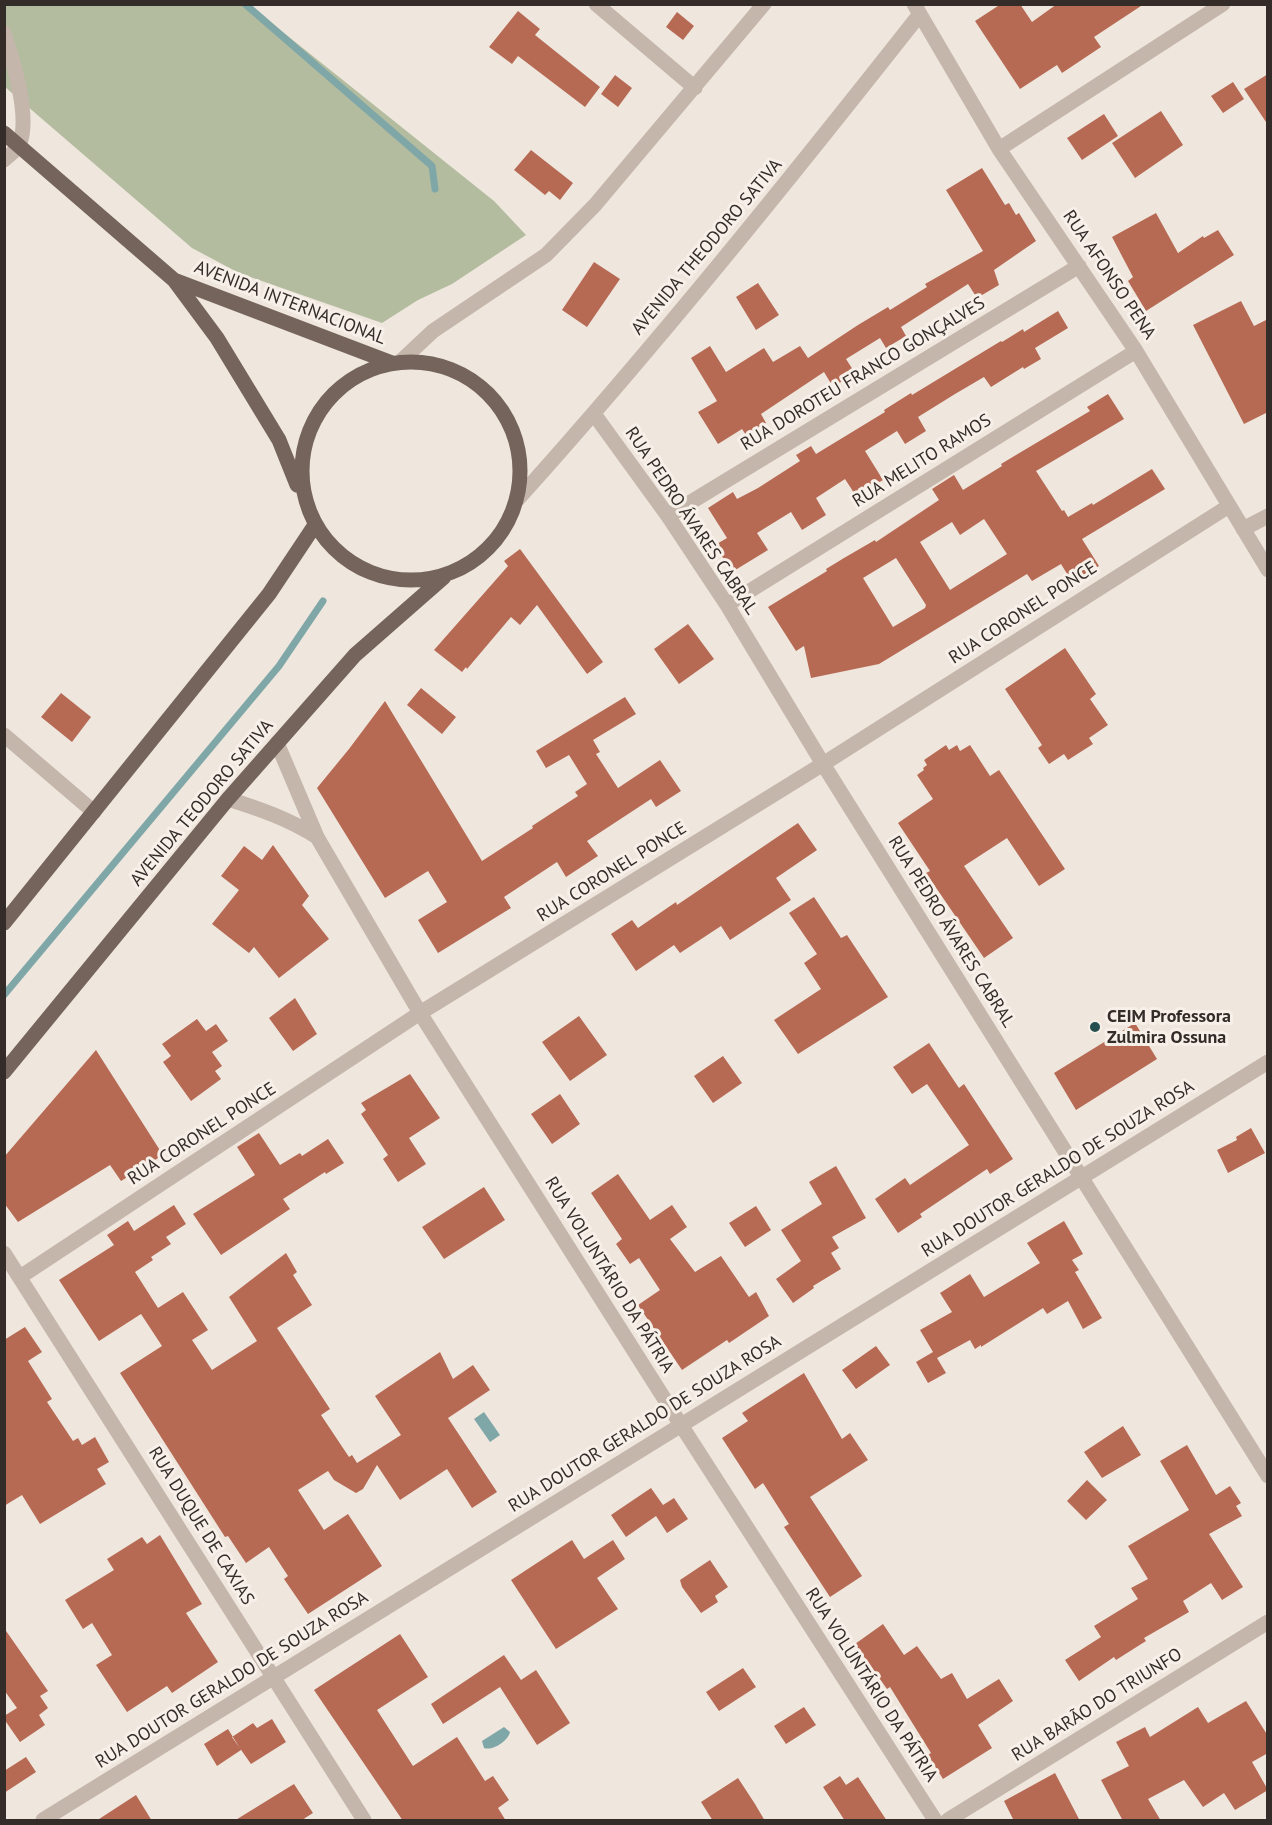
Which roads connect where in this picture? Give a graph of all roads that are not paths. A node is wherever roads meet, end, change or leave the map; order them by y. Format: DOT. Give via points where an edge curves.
graph roads {
  1 [pos="596,4"];
  2 [pos="764,4"];
  3 [pos="1223,4"];
  4 [pos="917,9"];
  5 [pos="4,33"];
  6 [pos="695,88"];
  7 [pos="4,133"];
  8 [pos="20,145"];
  9 [pos="999,149"];
  10 [pos="4,160"];
  11 [pos="1079,266"];
  12 [pos="174,280"];
  13 [pos="1136,351"];
  14 [pos="396,362"];
  15 [pos="594,414"];
  16 [pos="518,499"];
  17 [pos="304,501"];
  18 [pos="1229,506"];
  19 [pos="668,516"];
  20 [pos="1268,516"];
  21 [pos="315,525"];
  22 [pos="1243,529"];
  23 [pos="1268,570"];
  24 [pos="446,576"];
  25 [pos="728,605"];
  26 [pos="4,735"];
  27 [pos="278,743"];
  28 [pos="823,764"];
  29 [pos="228,799"];
  30 [pos="94,812"];
  31 [pos="317,837"];
  32 [pos="4,923"];
  33 [pos="420,1013"];
  34 [pos="1268,1062"];
  35 [pos="4,1072"];
  36 [pos="1082,1176"];
  37 [pos="4,1253"];
  38 [pos="20,1277"];
  39 [pos="681,1425"];
  40 [pos="1268,1476"];
  41 [pos="1268,1622"];
  42 [pos="274,1677"];
  43 [pos="43,1821"];
  44 [pos="364,1821"];
  45 [pos="935,1821"];
  46 [pos="948,1821"];
  1 -- 6 [label="street"];
  2 -- 6 [label="street"];
  3 -- 9 [label="street"];
  4 -- 9 [label="street, RUA AFONSO PENA"];
  4 -- 15 [label="street, AVENIDA THEODORO SATIVA" via="800,166"];
  5 -- 8 [label="street" via="23,108"];
  6 -- 14 [label="street" via="595,205 546,255 433,331"];
  7 -- 8 [label="main road, AVENIDA INTERNACIONAL"];
  8 -- 10 [label="street"];
  8 -- 12 [label="main road, AVENIDA INTERNACIONAL"];
  9 -- 11 [label="street, RUA AFONSO PENA"];
  11 -- 13 [label="street, RUA AFONSO PENA"];
  11 -- 19 [label="street, RUA DOROTEU FRANCO GONÇALVES"];
  12 -- 14 [label="main road, AVENIDA INTERNACIONAL"];
  12 -- 17 [label="main road, AVENIDA INTERNACIONAL" via="217,338 279,440"];
  13 -- 18 [label="street, RUA AFONSO PENA"];
  13 -- 25 [label="street, RUA MELITO RAMOS"];
  14 -- 16 [label="main road" via="430,363 459,373 484,390 503,412 516,440 521,469"];
  14 -- 17 [label="main road" via="363,372 337,389 317,412 305,440 300,471"];
  15 -- 16 [label="street, AVENIDA THEODORO SATIVA"];
  15 -- 19 [label="street, RUA PEDRO ÁVARES CABRAL"];
  16 -- 24 [label="main road" via="491,546 470,564"];
  17 -- 21 [label="main road"];
  18 -- 22 [label="street, RUA AFONSO PENA"];
  18 -- 28 [label="street, RUA CORONEL PONCE"];
  19 -- 25 [label="street, RUA PEDRO ÁVARES CABRAL"];
  20 -- 22 [label="street"];
  21 -- 24 [label="main road" via="334,550 368,572 416,582"];
  21 -- 30 [label="main road" via="269,594"];
  22 -- 23 [label="street, RUA AFONSO PENA"];
  24 -- 27 [label="main road, AVENIDA TEODORO SATIVA" via="355,655"];
  25 -- 28 [label="street, RUA PEDRO ÁVARES CABRAL"];
  26 -- 30 [label="street"];
  27 -- 29 [label="main road, AVENIDA TEODORO SATIVA"];
  27 -- 31 [label="street, RUA VOLUNTÁRIO DA PÁTRIA"];
  28 -- 33 [label="street, RUA CORONEL PONCE"];
  28 -- 36 [label="street, RUA PEDRO ÁVARES CABRAL"];
  29 -- 31 [label="street" via="271,812"];
  29 -- 35 [label="main road, AVENIDA TEODORO SATIVA"];
  30 -- 32 [label="main road"];
  31 -- 33 [label="street, RUA VOLUNTÁRIO DA PÁTRIA"];
  33 -- 38 [label="street, RUA CORONEL PONCE"];
  33 -- 39 [label="street, RUA VOLUNTÁRIO DA PÁTRIA"];
  34 -- 36 [label="street, RUA DOUTOR GERALDO DE SOUZA ROSA"];
  36 -- 39 [label="street, RUA DOUTOR GERALDO DE SOUZA ROSA"];
  36 -- 40 [label="street, RUA PEDRO ÁVARES CABRAL"];
  37 -- 38 [label="street, RUA DUQUE DE CAXIAS"];
  38 -- 42 [label="street, RUA DUQUE DE CAXIAS"];
  39 -- 42 [label="street, RUA DOUTOR GERALDO DE SOUZA ROSA"];
  39 -- 45 [label="street, RUA VOLUNTÁRIO DA PÁTRIA"];
  41 -- 46 [label="street, RUA BARÃO DO TRIUNFO"];
  42 -- 43 [label="street, RUA DOUTOR GERALDO DE SOUZA ROSA"];
  42 -- 44 [label="street, RUA DUQUE DE CAXIAS"];
}
